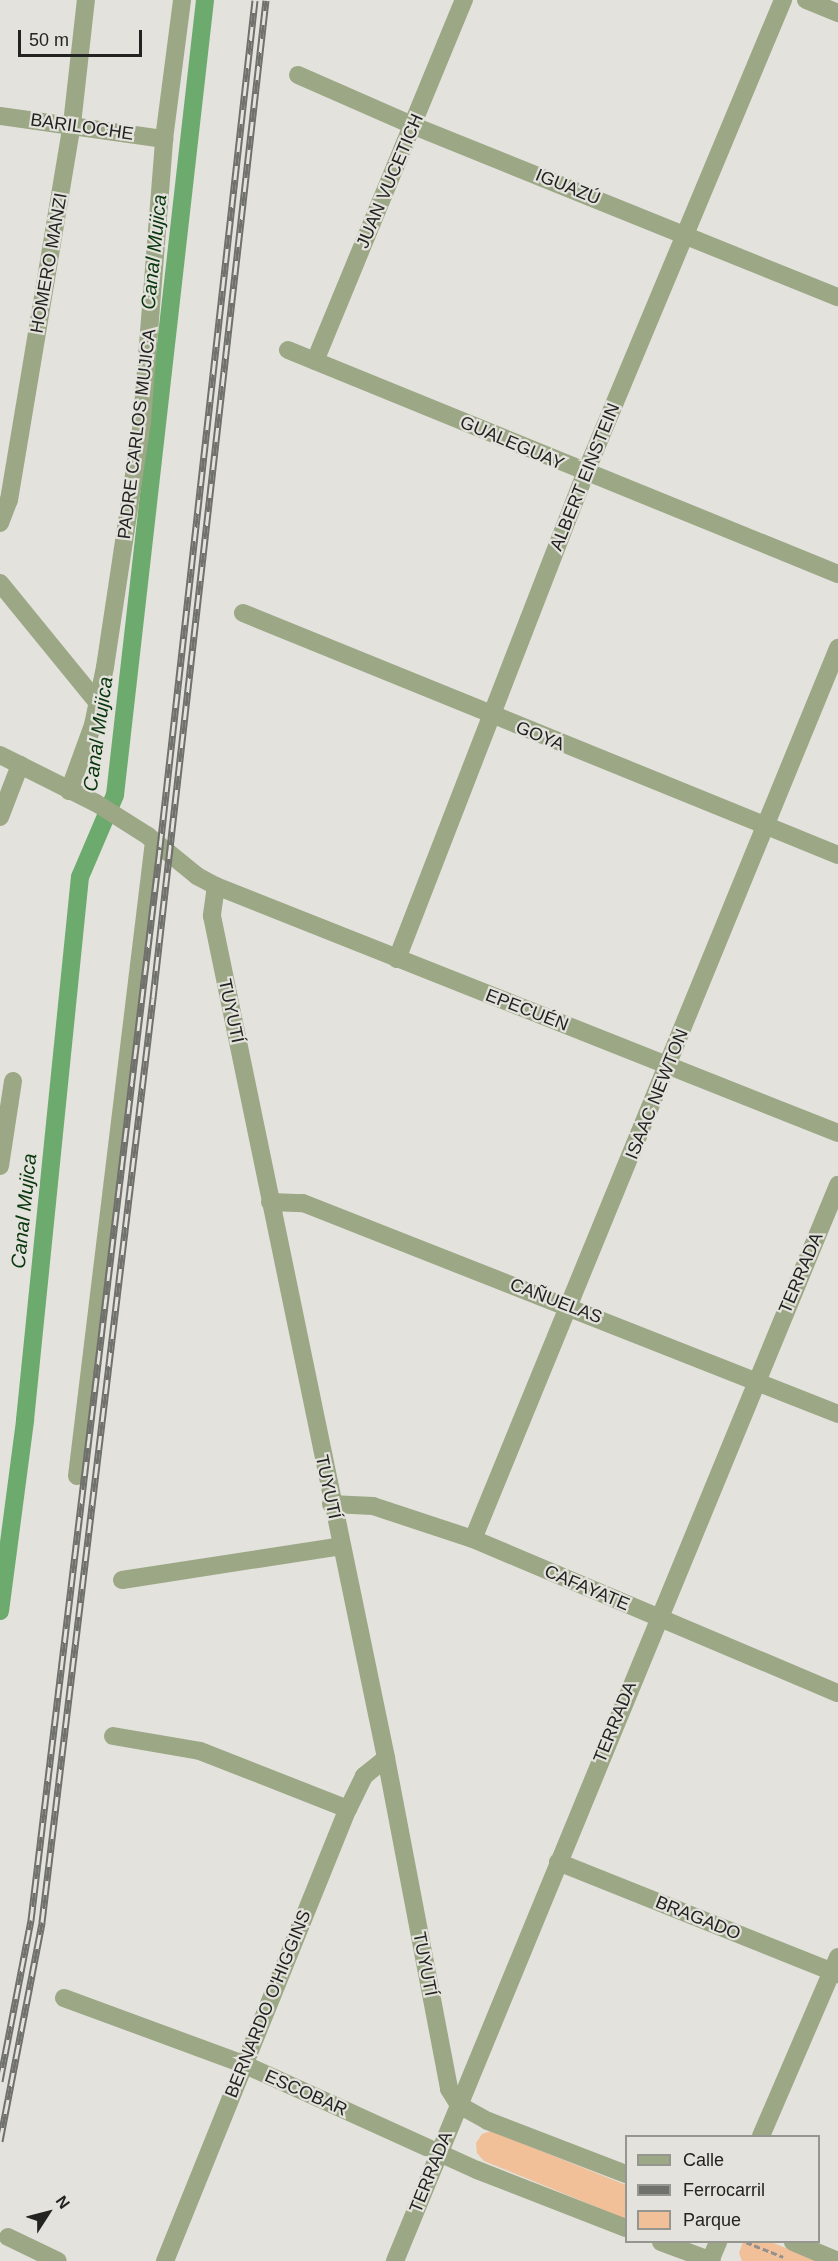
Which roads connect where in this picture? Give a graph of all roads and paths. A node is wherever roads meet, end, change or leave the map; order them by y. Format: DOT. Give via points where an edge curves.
graph roads {
  1 [pos="86,0"];
  2 [pos="182,0"];
  3 [pos="464,0"];
  4 [pos="783,0"];
  5 [pos="806,0"];
  6 [pos="838,13"];
  7 [pos="298,75"];
  8 [pos="0,116"];
  9 [pos="72,124"];
  10 [pos="414,126"];
  11 [pos="164,140"];
  12 [pos="686,235"];
  13 [pos="838,297"];
  14 [pos="288,350"];
  15 [pos="315,361"];
  16 [pos="585,474"];
  17 [pos="0,523"];
  18 [pos="838,574"];
  19 [pos="0,583"];
  20 [pos="243,612"];
  21 [pos="838,648"];
  22 [pos="98,703"];
  23 [pos="489,716"];
  24 [pos="0,754"];
  25 [pos="20,765"];
  26 [pos="69,790"];
  27 [pos="0,817"];
  28 [pos="768,827"];
  29 [pos="154,842"];
  30 [pos="838,855"];
  31 [pos="216,886"];
  32 [pos="397,959"];
  33 [pos="669,1066"];
  34 [pos="13,1081"];
  35 [pos="838,1133"];
  36 [pos="0,1166"];
  37 [pos="838,1185"];
  38 [pos="270,1202"];
  39 [pos="571,1307"];
  40 [pos="757,1380"];
  41 [pos="838,1414"];
  42 [pos="77,1476"];
  43 [pos="332,1504"];
  44 [pos="473,1539"];
  45 [pos="341,1546"];
  46 [pos="122,1580"];
  47 [pos="658,1618"];
  48 [pos="838,1693"];
  49 [pos="113,1736"];
  50 [pos="386,1758"];
  51 [pos="348,1809"];
  52 [pos="558,1862"];
  53 [pos="836,1968"];
  54 [pos="64,1998"];
  55 [pos="243,2064"];
  56 [pos="449,2089"];
  57 [pos="459,2105"];
  58 [pos="450,2128"];
  59 [pos="762,2135"];
  60 [pos="439,2153"];
  61 [pos="477,2170"];
  62 [pos="625,2173"];
  63 [pos="625,2227"];
  64 [pos="8,2237"];
  65 [pos="666,2243"];
  66 [pos="717,2243"];
  67 [pos="751,2243"];
  68 [pos="798,2243"];
  69 [pos="58,2261"];
  70 [pos="165,2261"];
  71 [pos="395,2261"];
  72 [pos="711,2261"];
  73 [pos="794,2261"];
  74 [pos="838,2261"];
  1 -- 9 [label="street, HOMERO MANZI"];
  2 -- 11 [label="street, PADRE CARLOS MUJICA"];
  3 -- 10 [label="street, JUAN VUCETICH"];
  4 -- 12 [label="street, ALBERT EINSTEIN"];
  5 -- 6 [label="street"];
  7 -- 10 [label="street, IGUAZÚ"];
  8 -- 9 [label="street, BARILOCHE"];
  9 -- 11 [label="street, BARILOCHE"];
  9 -- 17 [label="street, HOMERO MANZI" via="9,500"];
  10 -- 12 [label="street, IGUAZÚ"];
  10 -- 15 [label="street, JUAN VUCETICH"];
  11 -- 22 [label="street, PADRE CARLOS MUJICA" via="142,421"];
  12 -- 13 [label="street, IGUAZÚ"];
  12 -- 16 [label="street, ALBERT EINSTEIN"];
  14 -- 15 [label="street, GUALEGUAY"];
  15 -- 16 [label="street, GUALEGUAY"];
  16 -- 18 [label="street, GUALEGUAY"];
  16 -- 23 [label="street, ALBERT EINSTEIN"];
  19 -- 22 [label="street"];
  20 -- 23 [label="street, GOYA"];
  21 -- 28 [label="street, ISAAC NEWTON"];
  22 -- 26 [label="street, PADRE CARLOS MUJICA" via="88,744"];
  23 -- 28 [label="street, GOYA"];
  23 -- 32 [label="street, ALBERT EINSTEIN"];
  24 -- 25 [label="street, EPECUÉN"];
  25 -- 26 [label="street, EPECUÉN"];
  25 -- 27 [label="street"];
  26 -- 29 [label="street, EPECUÉN" via="96,803"];
  28 -- 30 [label="street, GOYA"];
  28 -- 33 [label="street, ISAAC NEWTON"];
  29 -- 31 [label="street, EPECUÉN" via="185,868"];
  29 -- 42 [label="street"];
  31 -- 32 [label="street, EPECUÉN"];
  31 -- 38 [label="street, TUYUTÍ" via="212,916"];
  32 -- 33 [label="street, EPECUÉN"];
  33 -- 35 [label="street, EPECUÉN"];
  33 -- 39 [label="street, ISAAC NEWTON"];
  34 -- 36 [label="street"];
  37 -- 40 [label="street, TERRADA"];
  38 -- 39 [label="street, CAÑUELAS" via="303,1203"];
  38 -- 43 [label="street, TUYUTÍ"];
  39 -- 40 [label="street, CAÑUELAS"];
  39 -- 44 [label="street, ISAAC NEWTON"];
  40 -- 41 [label="street, CAÑUELAS"];
  40 -- 47 [label="street, TERRADA"];
  43 -- 44 [label="street, CAFAYATE" via="373,1506"];
  43 -- 45 [label="street, TUYUTÍ"];
  44 -- 47 [label="street, CAFAYATE"];
  45 -- 46 [label="street"];
  45 -- 50 [label="street, TUYUTÍ"];
  47 -- 48 [label="street, CAFAYATE"];
  47 -- 52 [label="street, TERRADA"];
  49 -- 51 [label="street" via="200,1750"];
  50 -- 51 [label="street, BERNARDO O'HIGGINS" via="364,1776"];
  50 -- 56 [label="street, TUYUTÍ"];
  51 -- 55 [label="street, BERNARDO O'HIGGINS"];
  52 -- 53 [label="street, BRAGADO"];
  52 -- 57 [label="street, TERRADA"];
  53 -- 59 [label="street"];
  54 -- 55 [label="street, ESCOBAR"];
  55 -- 60 [label="street, ESCOBAR"];
  55 -- 70 [label="street, BERNARDO O'HIGGINS"];
  56 -- 57 [label="street"];
  56 -- 58 [label="street, ESCOBAR"];
  57 -- 58 [label="street, TERRADA"];
  57 -- 62 [label="street" via="488,2121"];
  58 -- 60 [label="street, TERRADA"];
  58 -- 61 [label="street, ESCOBAR" via="457,2147"];
  60 -- 61 [label="street, ESCOBAR"];
  60 -- 71 [label="street, TERRADA"];
  61 -- 63 [label="street, ESCOBAR"];
  64 -- 69 [label="street"];
  65 -- 72 [label="street"];
  66 -- 72 [label="street"];
  67 -- 73 [label="path"];
  68 -- 74 [label="street"];
}
